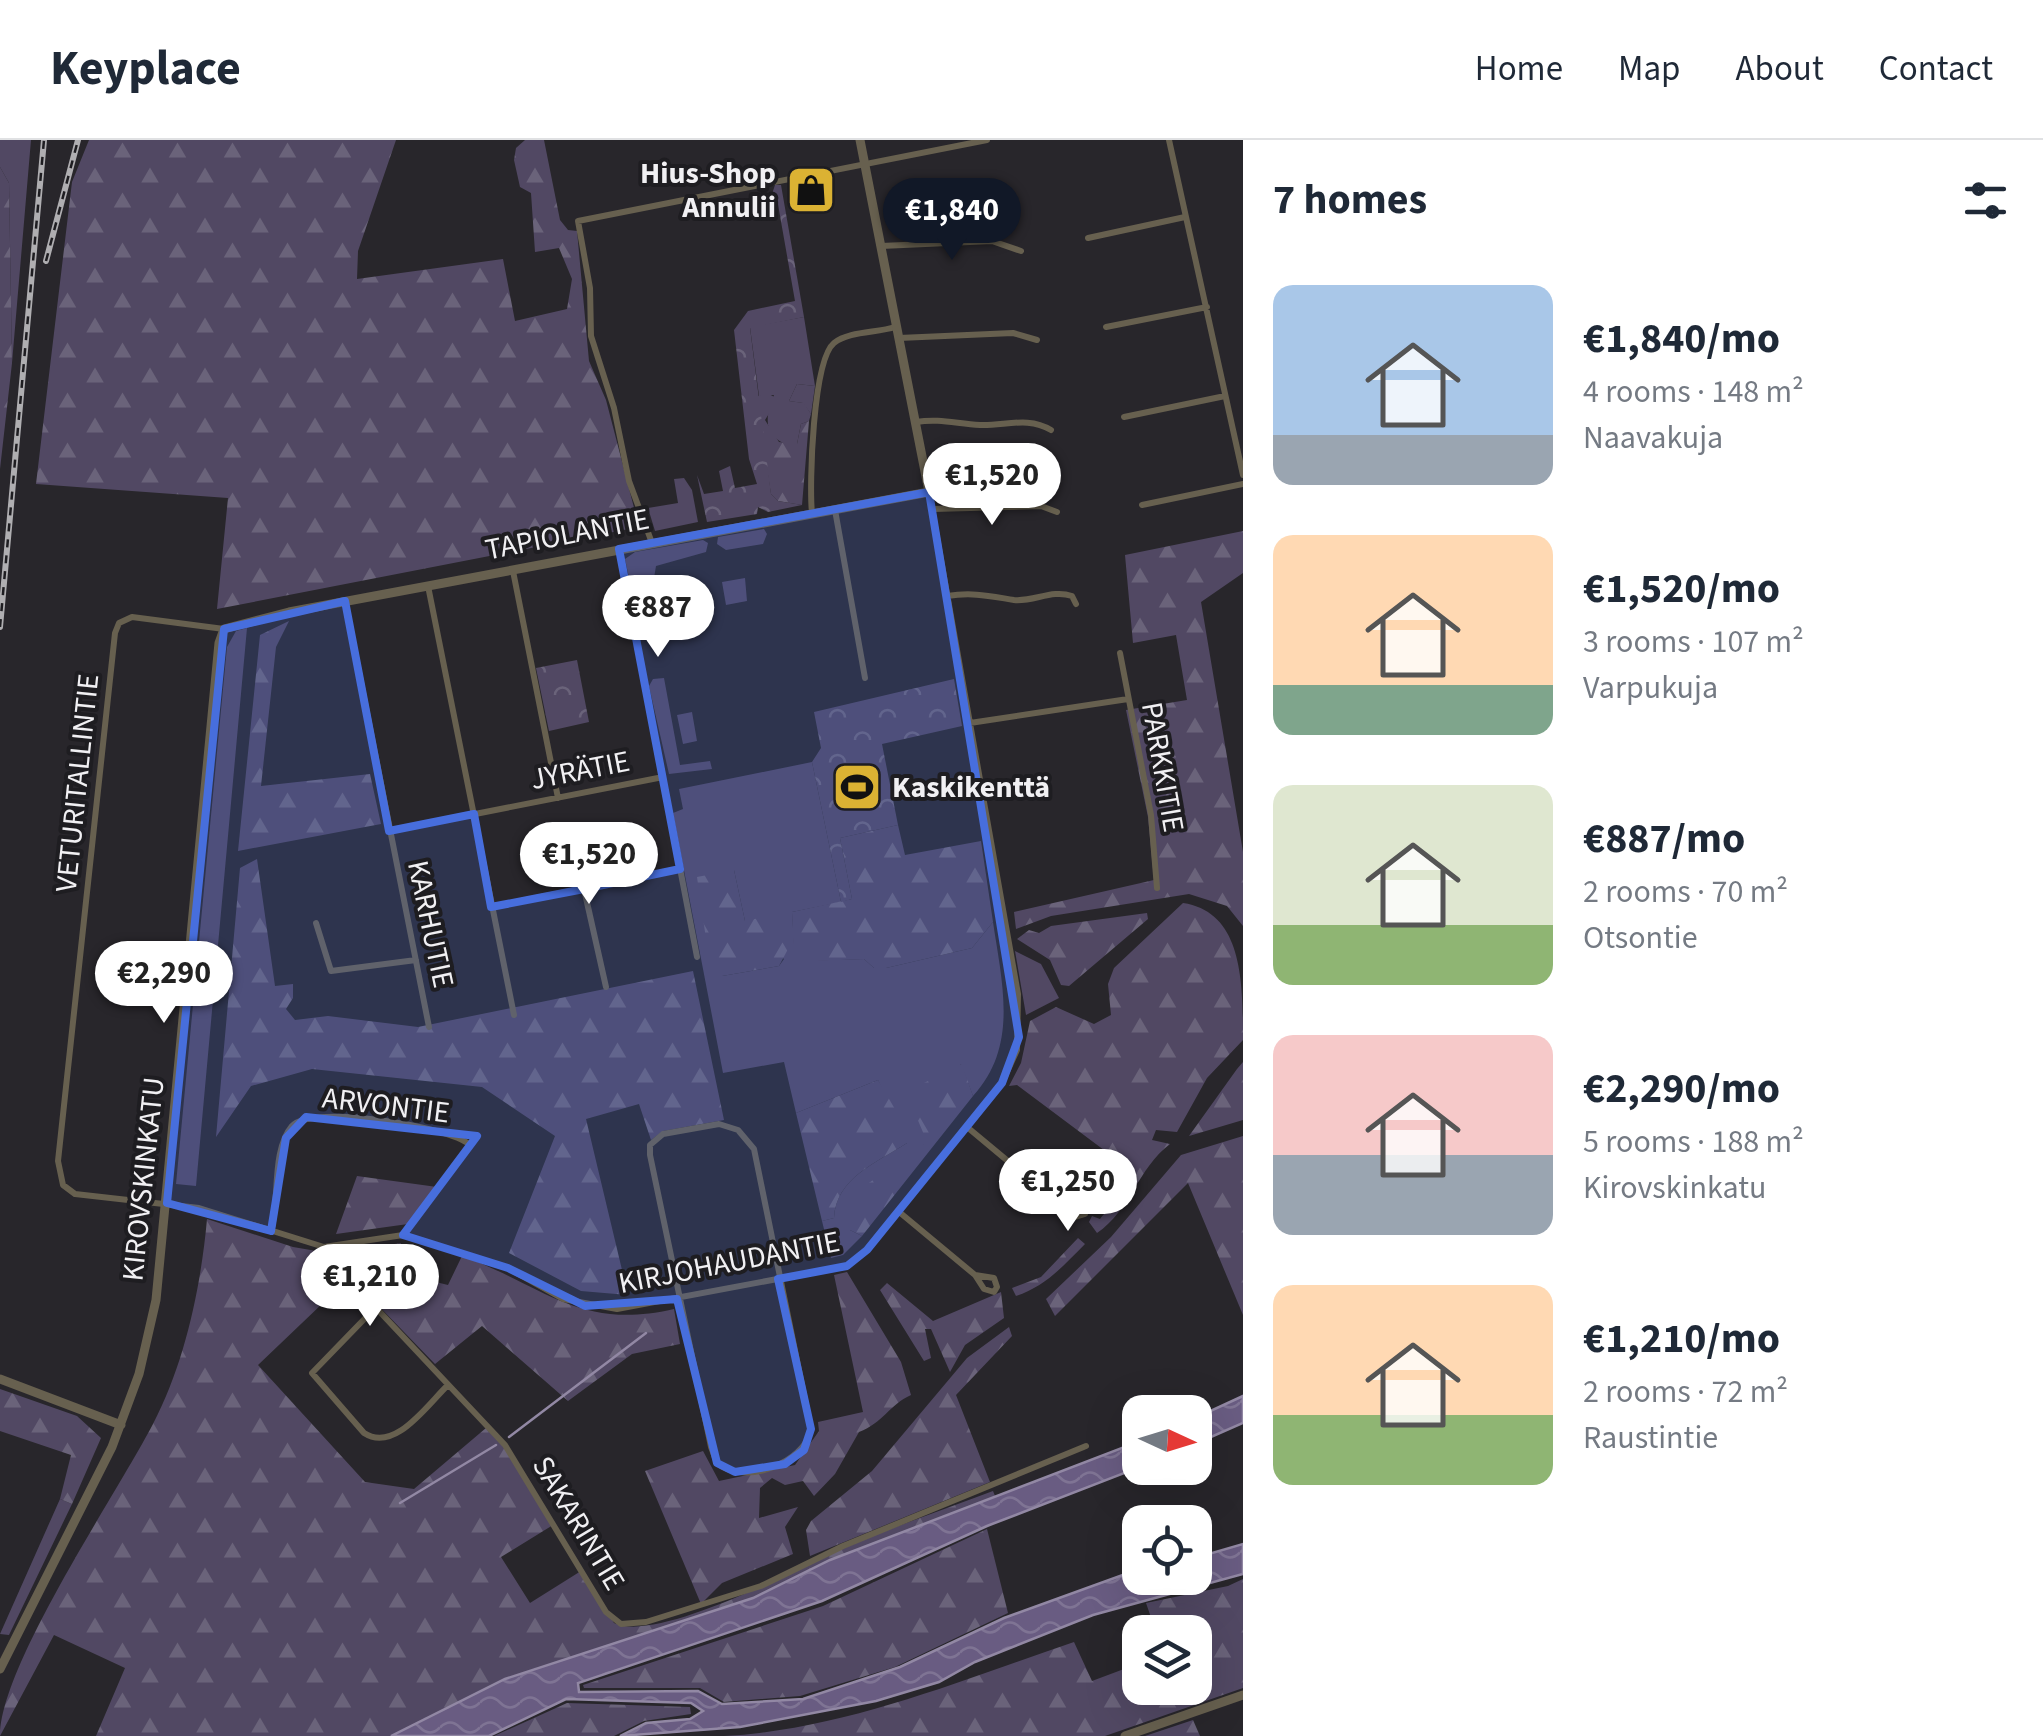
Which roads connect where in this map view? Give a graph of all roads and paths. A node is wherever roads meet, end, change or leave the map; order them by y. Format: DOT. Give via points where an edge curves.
graph roads {
  1 [pos="860,140"];
  2 [pos="987,140"];
  3 [pos="1170,140"];
  4 [pos="864,162"];
  5 [pos="1185,217"];
  6 [pos="1088,238"];
  7 [pos="880,246"];
  8 [pos="1021,251"];
  9 [pos="1206,307"];
  10 [pos="895,326"];
  11 [pos="1106,327"];
  12 [pos="899,338"];
  13 [pos="1037,340"];
  14 [pos="1225,396"];
  15 [pos="1124,417"];
  16 [pos="916,422"];
  17 [pos="1051,430"];
  18 [pos="1243,475"];
  19 [pos="1241,484"];
  20 [pos="929,492"];
  21 [pos="1142,504"];
  22 [pos="835,509"];
  23 [pos="932,509"];
  24 [pos="1057,512"];
  25 [pos="812,513"];
  26 [pos="652,543"];
  27 [pos="619,549"];
  28 [pos="512,571"];
  29 [pos="428,586"];
  30 [pos="947,596"];
  31 [pos="345,601"];
  32 [pos="1076,604"];
  33 [pos="222,632"];
  34 [pos="1120,654"];
  35 [pos="864,678"];
  36 [pos="1128,699"];
  37 [pos="970,723"];
  38 [pos="663,777"];
  39 [pos="558,798"];
  40 [pos="474,814"];
  41 [pos="388,831"];
  42 [pos="680,870"];
  43 [pos="1158,888"];
  44 [pos="584,889"];
  45 [pos="491,906"];
  46 [pos="316,923"];
  47 [pos="696,958"];
  48 [pos="416,960"];
  49 [pos="606,987"];
  50 [pos="514,1015"];
  51 [pos="429,1026"];
  52 [pos="967,1127"];
  53 [pos="1054,1200"];
  54 [pos="167,1202"];
  55 [pos="898,1211"];
  56 [pos="271,1231"];
  57 [pos="403,1234"];
  58 [pos="331,1247"];
  59 [pos="976,1275"];
  60 [pos="778,1279"];
  61 [pos="677,1299"];
  62 [pos="375,1308"];
  63 [pos="0,1379"];
  64 [pos="448,1385"];
  65 [pos="120,1425"];
  66 [pos="1086,1446"];
  67 [pos="0,1669"];
  68 [pos="1243,1695"];
  69 [pos="1125,1736"];
  1 -- 4 [label="street"];
  2 -- 4 [label="street"];
  3 -- 5 [label="street"];
  4 -- 7 [label="street"];
  4 -- 26 [label="street" via="580,218 594,348"];
  5 -- 6 [label="street"];
  5 -- 9 [label="street"];
  7 -- 8 [label="street" via="992,241"];
  7 -- 10 [label="street"];
  9 -- 11 [label="street"];
  9 -- 14 [label="street"];
  10 -- 12 [label="street"];
  10 -- 25 [label="street" via="841,340 825,357 811,453"];
  12 -- 13 [label="street" via="1013,333"];
  12 -- 16 [label="street"];
  14 -- 15 [label="street"];
  14 -- 18 [label="street"];
  16 -- 17 [label="street" via="1033,421"];
  16 -- 20 [label="street"];
  19 -- 21 [label="street"];
  20 -- 22 [label="street, TAPIOLANTIE"];
  20 -- 23 [label="street, KIRJOHAUDANTIE"];
  22 -- 25 [label="street, TAPIOLANTIE"];
  22 -- 35 [label="street"];
  23 -- 24 [label="street" via="1041,506"];
  23 -- 30 [label="street, KIRJOHAUDANTIE"];
  25 -- 26 [label="street, TAPIOLANTIE"];
  26 -- 27 [label="street, TAPIOLANTIE"];
  27 -- 28 [label="street, TAPIOLANTIE"];
  27 -- 38 [label="street"];
  28 -- 29 [label="street, TAPIOLANTIE"];
  28 -- 39 [label="street"];
  29 -- 31 [label="street, TAPIOLANTIE"];
  29 -- 40 [label="street"];
  30 -- 32 [label="street" via="978,592 1017,600 1062,592"];
  30 -- 37 [label="street, KIRJOHAUDANTIE"];
  31 -- 33 [label="street, TAPIOLANTIE"];
  31 -- 41 [label="street, KARHUTIE"];
  33 -- 54 [label="street, KIROVSKINKATU"];
  33 -- 54 [label="street, VETURITALLINTIE" via="132,618 116,633 58,1161 63,1185 75,1194"];
  34 -- 36 [label="street, PARKKITIE"];
  36 -- 37 [label="street"];
  36 -- 43 [label="street, PARKKITIE"];
  37 -- 52 [label="street, KIRJOHAUDANTIE" via="1019,1005 1017,1050 1002,1083"];
  38 -- 39 [label="street, JYRÄTIE"];
  38 -- 42 [label="street"];
  39 -- 40 [label="street, JYRÄTIE"];
  40 -- 41 [label="street, JYRÄTIE"];
  40 -- 45 [label="street"];
  41 -- 48 [label="street, KARHUTIE"];
  42 -- 44 [label="street"];
  42 -- 47 [label="street"];
  44 -- 45 [label="street"];
  44 -- 49 [label="street"];
  45 -- 50 [label="street"];
  46 -- 48 [label="street" via="331,972"];
  48 -- 51 [label="street, KARHUTIE"];
  52 -- 53 [label="street"];
  52 -- 55 [label="street, KIRJOHAUDANTIE"];
  53 -- 53 [label="street" via="1076,1217 1085,1214 1070,1197"];
  54 -- 56 [label="street, KIRJOHAUDANTIE"];
  54 -- 65 [label="street, KIROVSKINKATU" via="156,1300"];
  55 -- 59 [label="street"];
  55 -- 60 [label="street, KIRJOHAUDANTIE" via="848,1266"];
  56 -- 57 [label="street, ARVONTIE" via="286,1138 298,1122 319,1114 450,1132 470,1145"];
  56 -- 58 [label="street, KIRJOHAUDANTIE"];
  57 -- 58 [label="street, KIRJOHAUDANTIE"];
  57 -- 61 [label="street, KIRJOHAUDANTIE" via="508,1268 562,1300 586,1306 617,1309"];
  58 -- 62 [label="street, SAKARINTIE" via="347,1278"];
  60 -- 61 [label="street, KIRJOHAUDANTIE"];
  60 -- 61 [label="street" via="748,1139 718,1124 663,1134 650,1145 650,1155"];
  60 -- 61 [label="street" via="811,1429 804,1450 785,1464 735,1472 717,1463"];
  62 -- 64 [label="street, SAKARINTIE"];
  62 -- 64 [label="street" via="312,1373 364,1433 392,1438"];
  63 -- 65 [label="street"];
  64 -- 66 [label="street, SAKARINTIE" via="506,1445 606,1612 628,1626 745,1592"];
  65 -- 67 [label="street, KIROVSKINKATU"];
  68 -- 69 [label="street"];
}
